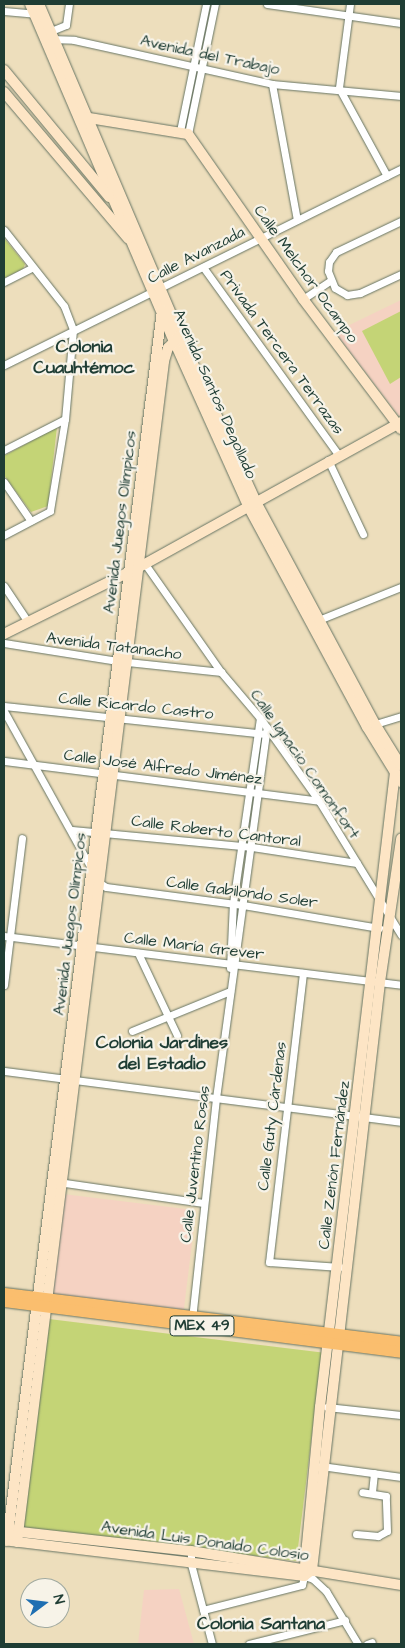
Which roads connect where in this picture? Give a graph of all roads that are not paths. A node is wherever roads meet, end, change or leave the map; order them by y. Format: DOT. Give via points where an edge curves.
graph roads {
  1 [pos="69,4"];
  2 [pos="206,4"];
  3 [pos="215,4"];
  4 [pos="267,4"];
  5 [pos="350,4"];
  6 [pos="37,9"];
  7 [pos="4,11"];
  8 [pos="349,18"];
  9 [pos="401,23"];
  10 [pos="66,25"];
  11 [pos="50,36"];
  12 [pos="74,40"];
  13 [pos="195,67"];
  14 [pos="204,69"];
  15 [pos="4,70"];
  16 [pos="272,84"];
  17 [pos="339,88"];
  18 [pos="4,92"];
  19 [pos="401,96"];
  20 [pos="83,117"];
  21 [pos="54,130"];
  22 [pos="184,132"];
  23 [pos="43,139"];
  24 [pos="401,169"];
  25 [pos="387,176"];
  26 [pos="118,208"];
  27 [pos="297,220"];
  28 [pos="401,221"];
  29 [pos="133,224"];
  30 [pos="4,230"];
  31 [pos="261,237"];
  32 [pos="134,246"];
  33 [pos="203,267"];
  34 [pos="32,268"];
  35 [pos="401,274"];
  36 [pos="330,281"];
  37 [pos="4,282"];
  38 [pos="157,291"];
  39 [pos="303,299"];
  40 [pos="162,310"];
  41 [pos="73,330"];
  42 [pos="177,338"];
  43 [pos="4,365"];
  44 [pos="65,419"];
  45 [pos="400,425"];
  46 [pos="4,450"];
  47 [pos="338,454"];
  48 [pos="328,460"];
  49 [pos="4,482"];
  50 [pos="252,504"];
  51 [pos="31,521"];
  52 [pos="363,534"];
  53 [pos="4,535"];
  54 [pos="137,568"];
  55 [pos="4,586"];
  56 [pos="401,587"];
  57 [pos="28,622"];
  58 [pos="314,622"];
  59 [pos="4,634"];
  60 [pos="4,643"];
  61 [pos="123,662"];
  62 [pos="221,672"];
  63 [pos="4,706"];
  64 [pos="4,711"];
  65 [pos="401,716"];
  66 [pos="116,717"];
  67 [pos="260,718"];
  68 [pos="371,726"];
  69 [pos="266,731"];
  70 [pos="257,734"];
  71 [pos="4,761"];
  72 [pos="33,764"];
  73 [pos="398,770"];
  74 [pos="109,774"];
  75 [pos="249,792"];
  76 [pos="257,793"];
  77 [pos="319,802"];
  78 [pos="72,830"];
  79 [pos="102,833"];
  80 [pos="22,838"];
  81 [pos="401,838"];
  82 [pos="242,846"];
  83 [pos="252,847"];
  84 [pos="357,863"];
  85 [pos="92,869"];
  86 [pos="100,886"];
  87 [pos="382,901"];
  88 [pos="233,903"];
  89 [pos="243,905"];
  90 [pos="390,917"];
  91 [pos="379,928"];
  92 [pos="401,935"];
  93 [pos="7,936"];
  94 [pos="88,946"];
  95 [pos="138,953"];
  96 [pos="233,964"];
  97 [pos="303,973"];
  98 [pos="376,982"];
  99 [pos="4,985"];
  100 [pos="401,985"];
  101 [pos="230,991"];
  102 [pos="167,1016"];
  103 [pos="132,1031"];
  104 [pos="176,1035"];
  105 [pos="4,1071"];
  106 [pos="71,1080"];
  107 [pos="216,1098"];
  108 [pos="286,1107"];
  109 [pos="360,1116"];
  110 [pos="401,1122"];
  111 [pos="58,1182"];
  112 [pos="203,1203"];
  113 [pos="341,1267"];
  114 [pos="4,1293"];
  115 [pos="4,1300"];
  116 [pos="43,1302"];
  117 [pos="192,1320"];
  118 [pos="333,1338"];
  119 [pos="401,1342"];
  120 [pos="401,1352"];
  121 [pos="325,1407"];
  122 [pos="401,1415"];
  123 [pos="318,1466"];
  124 [pos="374,1473"];
  125 [pos="401,1477"];
  126 [pos="362,1492"];
  127 [pos="372,1492"];
  128 [pos="356,1534"];
  129 [pos="10,1536"];
  130 [pos="110,1542"];
  131 [pos="191,1552"];
  132 [pos="108,1554"];
  133 [pos="191,1564"];
  134 [pos="306,1571"];
  135 [pos="401,1585"];
  136 [pos="203,1610"];
  137 [pos="344,1620"];
  138 [pos="212,1644"];
  139 [pos="249,1644"];
  140 [pos="358,1644"];
  1 -- 10 [label="street"];
  2 -- 13 [label="street"];
  3 -- 14 [label="street"];
  4 -- 8 [label="street"];
  5 -- 8 [label="street"];
  6 -- 7 [label="street"];
  6 -- 11 [label="street, Avenida Santos Degollado"];
  8 -- 9 [label="street"];
  8 -- 17 [label="street"];
  10 -- 11 [label="street"];
  10 -- 12 [label="street"];
  11 -- 12 [label="street, Avenida del Trabajo"];
  11 -- 20 [label="street, Avenida Santos Degollado"];
  12 -- 13 [label="street, Avenida del Trabajo"];
  13 -- 14 [label="street, Avenida del Trabajo"];
  13 -- 22 [label="street"];
  14 -- 16 [label="street, Avenida del Trabajo"];
  14 -- 22 [label="street"];
  15 -- 21 [label="street"];
  16 -- 17 [label="street, Avenida del Trabajo"];
  16 -- 27 [label="street"];
  17 -- 19 [label="street, Avenida del Trabajo"];
  17 -- 25 [label="street"];
  18 -- 23 [label="street"];
  20 -- 22 [label="street"];
  20 -- 26 [label="street, Avenida Santos Degollado"];
  20 -- 29 [label="street, Avenida Santos Degollado"];
  21 -- 23 [label="street"];
  21 -- 26 [label="street"];
  22 -- 31 [label="street, Calle Melchor Ocampo"];
  23 -- 32 [label="street"];
  24 -- 25 [label="street, Calle Avanzada"];
  25 -- 27 [label="street, Calle Avanzada"];
  26 -- 29 [label="street"];
  26 -- 32 [label="street, Avenida Santos Degollado"];
  27 -- 31 [label="street, Calle Avanzada"];
  28 -- 36 [label="street" via="336,252 329,262"];
  29 -- 38 [label="street, Avenida Santos Degollado"];
  30 -- 34 [label="street"];
  31 -- 33 [label="street, Calle Avanzada"];
  31 -- 39 [label="street, Calle Melchor Ocampo"];
  32 -- 38 [label="street, Avenida Santos Degollado"];
  33 -- 38 [label="street, Calle Avanzada"];
  33 -- 47 [label="street, Privada Tercera Terrazas"];
  34 -- 37 [label="street"];
  34 -- 41 [label="street" via="64,306"];
  35 -- 36 [label="street" via="360,293 347,295"];
  36 -- 39 [label="street"];
  38 -- 40 [label="street, Avenida Santos Degollado"];
  38 -- 41 [label="street, Calle Avanzada"];
  38 -- 42 [label="street, Avenida Santos Degollado"];
  39 -- 45 [label="street, Calle Melchor Ocampo"];
  40 -- 42 [label="street, Avenida Santos Degollado"];
  40 -- 54 [label="street, Avenida Juegos Olímpicos"];
  41 -- 43 [label="street, Calle Avanzada"];
  41 -- 44 [label="street"];
  42 -- 50 [label="street, Avenida Santos Degollado"];
  42 -- 54 [label="street, Avenida Juegos Olímpicos" via="164,361"];
  44 -- 46 [label="street"];
  44 -- 51 [label="street" via="50,511"];
  45 -- 47 [label="street"];
  47 -- 48 [label="street"];
  48 -- 50 [label="street"];
  48 -- 52 [label="street"];
  49 -- 51 [label="street"];
  50 -- 54 [label="street"];
  50 -- 58 [label="street, Avenida Santos Degollado"];
  51 -- 53 [label="street"];
  54 -- 57 [label="street"];
  54 -- 61 [label="street, Avenida Juegos Olímpicos"];
  54 -- 62 [label="street, Calle Ignacio Comonfort"];
  55 -- 57 [label="street"];
  56 -- 58 [label="street"];
  57 -- 59 [label="street"];
  58 -- 68 [label="street, Avenida Santos Degollado"];
  60 -- 61 [label="street, Avenida Tatanacho"];
  61 -- 62 [label="street, Avenida Tatanacho"];
  61 -- 66 [label="street, Avenida Juegos Olímpicos"];
  62 -- 67 [label="street, Calle Ignacio Comonfort"];
  63 -- 66 [label="street, Calle Ricardo Castro"];
  64 -- 72 [label="street"];
  65 -- 68 [label="street"];
  66 -- 70 [label="street, Calle Ricardo Castro"];
  66 -- 74 [label="street, Avenida Juegos Olímpicos"];
  67 -- 69 [label="street, Calle Ignacio Comonfort"];
  67 -- 70 [label="street, Calle Juventino Rosas"];
  68 -- 73 [label="street, Avenida Santos Degollado"];
  68 -- 73 [label="street, Avenida Santos Degollado"];
  69 -- 70 [label="street, Calle Ricardo Castro"];
  69 -- 76 [label="street, Calle Juventino Rosas"];
  69 -- 77 [label="street, Calle Ignacio Comonfort"];
  70 -- 75 [label="street, Calle Juventino Rosas"];
  71 -- 72 [label="street, Calle José Alfredo Jiménez"];
  72 -- 74 [label="street, Calle José Alfredo Jiménez"];
  72 -- 78 [label="street"];
  73 -- 87 [label="street, Calle Zenón Fernández"];
  74 -- 75 [label="street, Calle José Alfredo Jiménez"];
  74 -- 79 [label="street, Avenida Juegos Olímpicos"];
  75 -- 76 [label="street, Calle José Alfredo Jiménez"];
  75 -- 82 [label="street, Calle Juventino Rosas"];
  76 -- 77 [label="street, Calle José Alfredo Jiménez"];
  76 -- 83 [label="street, Calle Juventino Rosas"];
  77 -- 84 [label="street, Calle Ignacio Comonfort"];
  78 -- 79 [label="street, Calle Roberto Cantoral"];
  78 -- 85 [label="street"];
  79 -- 82 [label="street, Calle Roberto Cantoral"];
  79 -- 85 [label="street, Avenida Juegos Olímpicos"];
  79 -- 86 [label="street, Avenida Juegos Olímpicos"];
  80 -- 93 [label="street"];
  81 -- 90 [label="street, Calle Zenón Fernández"];
  82 -- 83 [label="street, Calle Roberto Cantoral"];
  82 -- 88 [label="street, Calle Juventino Rosas"];
  83 -- 84 [label="street, Calle Roberto Cantoral"];
  83 -- 89 [label="street, Calle Juventino Rosas"];
  84 -- 87 [label="street, Calle Ignacio Comonfort"];
  85 -- 86 [label="street"];
  85 -- 94 [label="street, Avenida Juegos Olímpicos"];
  86 -- 88 [label="street, Calle Gabilondo Soler"];
  86 -- 94 [label="street, Avenida Juegos Olímpicos"];
  87 -- 90 [label="street, Calle Ignacio Comonfort"];
  87 -- 91 [label="street, Calle Zenón Fernández"];
  88 -- 89 [label="street, Calle Gabilondo Soler"];
  88 -- 96 [label="street, Calle Juventino Rosas"];
  89 -- 91 [label="street, Calle Gabilondo Soler"];
  89 -- 96 [label="street, Calle Juventino Rosas"];
  90 -- 92 [label="street, Calle Ignacio Comonfort"];
  90 -- 98 [label="street, Calle Zenón Fernández"];
  91 -- 98 [label="street, Calle Zenón Fernández"];
  93 -- 94 [label="street, Calle María Grever"];
  93 -- 99 [label="street"];
  94 -- 95 [label="street, Calle María Grever"];
  94 -- 106 [label="street, Avenida Juegos Olímpicos"];
  95 -- 96 [label="street, Calle María Grever"];
  95 -- 102 [label="street"];
  96 -- 97 [label="street, Calle María Grever"];
  96 -- 101 [label="street, Calle Juventino Rosas"];
  97 -- 98 [label="street, Calle María Grever"];
  97 -- 108 [label="street, Calle Guty Cárdenas"];
  98 -- 100 [label="street, Calle María Grever"];
  98 -- 109 [label="street, Calle Zenón Fernández"];
  101 -- 102 [label="street"];
  101 -- 107 [label="street, Calle Juventino Rosas"];
  102 -- 103 [label="street"];
  102 -- 104 [label="street"];
  105 -- 106 [label="street"];
  106 -- 107 [label="street"];
  106 -- 111 [label="street, Avenida Juegos Olímpicos"];
  107 -- 108 [label="street"];
  107 -- 112 [label="street, Calle Juventino Rosas"];
  108 -- 109 [label="street"];
  108 -- 113 [label="street, Calle Guty Cárdenas" via="269,1262"];
  109 -- 110 [label="street"];
  109 -- 113 [label="street, Calle Zenón Fernández"];
  111 -- 112 [label="street"];
  111 -- 116 [label="street, Avenida Juegos Olímpicos"];
  112 -- 117 [label="street, Calle Juventino Rosas"];
  113 -- 118 [label="street, Calle Zenón Fernández"];
  114 -- 116 [label="main road, MEX 49"];
  115 -- 116 [label="main road, MEX 49"];
  116 -- 117 [label="main road, MEX 49"];
  116 -- 129 [label="street, Avenida Juegos Olímpicos"];
  117 -- 118 [label="main road, MEX 49"];
  118 -- 119 [label="main road, MEX 49"];
  118 -- 120 [label="main road, MEX 49"];
  118 -- 121 [label="street, Calle Zenón Fernández"];
  121 -- 122 [label="street"];
  121 -- 123 [label="street, Calle Zenón Fernández"];
  123 -- 124 [label="street"];
  123 -- 134 [label="street, Calle Zenón Fernández"];
  124 -- 125 [label="street"];
  124 -- 127 [label="street"];
  126 -- 127 [label="street"];
  127 -- 128 [label="street" via="386,1496 387,1531 378,1536"];
  129 -- 130 [label="street, Avenida Luis Donaldo Colosio"];
  129 -- 132 [label="street, Avenida Luis Donaldo Colosio"];
  130 -- 131 [label="street, Avenida Luis Donaldo Colosio"];
  130 -- 132 [label="street"];
  131 -- 133 [label="street"];
  131 -- 134 [label="street, Avenida Luis Donaldo Colosio"];
  132 -- 133 [label="street, Avenida Luis Donaldo Colosio"];
  133 -- 134 [label="street, Avenida Luis Donaldo Colosio"];
  133 -- 136 [label="street"];
  134 -- 135 [label="street, Avenida Luis Donaldo Colosio"];
  134 -- 136 [label="street" via="302,1585"];
  134 -- 137 [label="street" via="326,1591"];
  136 -- 138 [label="street"];
  137 -- 139 [label="street"];
  137 -- 140 [label="street"];
}
